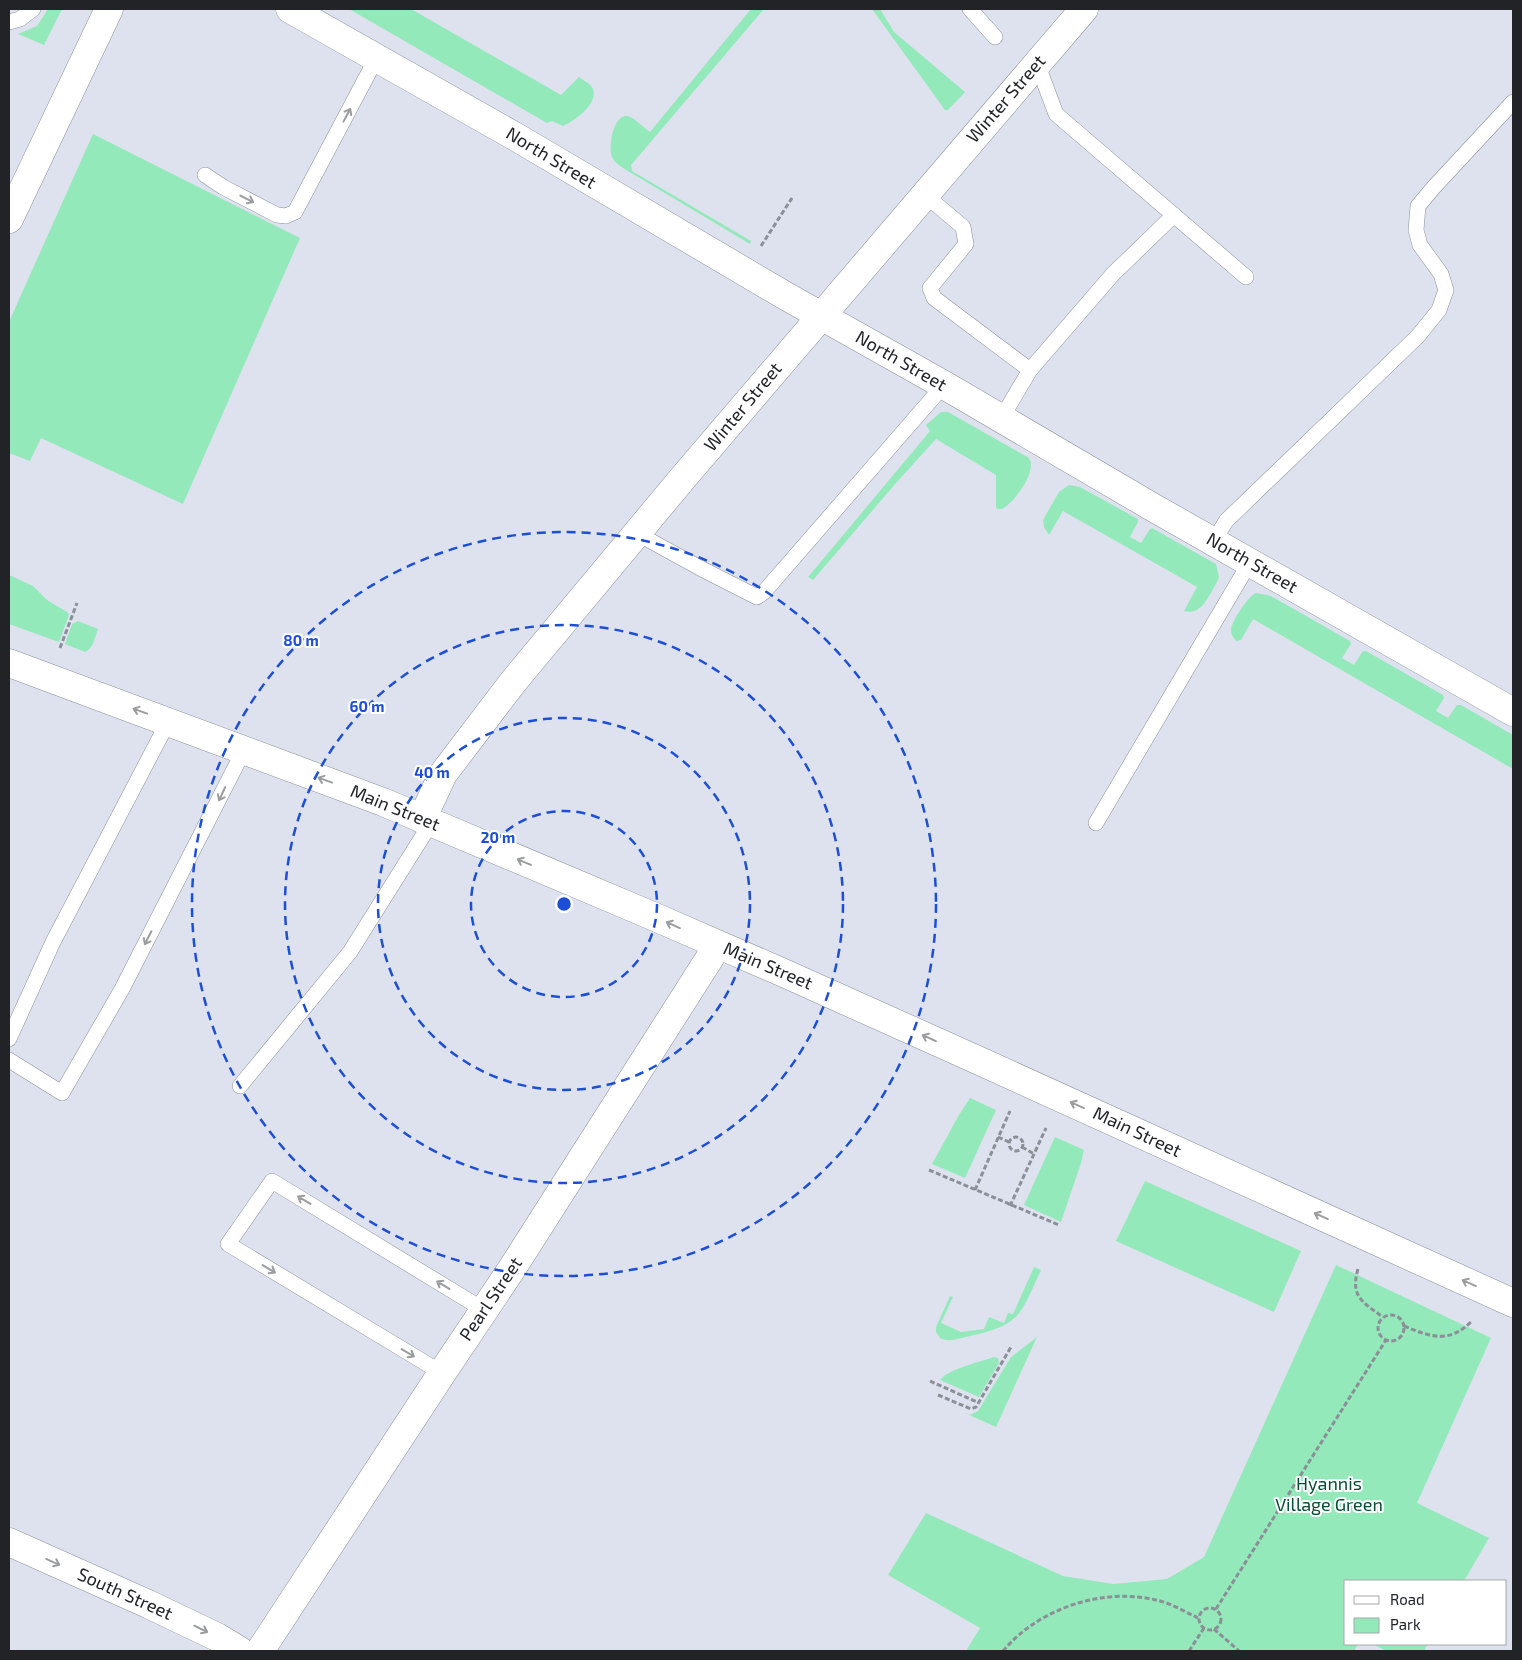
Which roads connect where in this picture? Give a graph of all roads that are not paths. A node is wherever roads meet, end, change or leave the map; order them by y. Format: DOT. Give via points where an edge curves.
graph roads {
  1 [pos="109,9"];
  2 [pos="290,9"];
  3 [pos="970,9"];
  4 [pos="1084,9"];
  5 [pos="27,10"];
  6 [pos="9,22"];
  7 [pos="994,37"];
  8 [pos="377,57"];
  9 [pos="1037,64"];
  10 [pos="1513,102"];
  11 [pos="205,175"];
  12 [pos="16,184"];
  13 [pos="924,194"];
  14 [pos="1174,215"];
  15 [pos="9,219"];
  16 [pos="1246,277"];
  17 [pos="821,316"];
  18 [pos="1030,370"];
  19 [pos="944,385"];
  20 [pos="1001,419"];
  21 [pos="638,534"];
  22 [pos="1214,541"];
  23 [pos="1250,562"];
  24 [pos="9,663"];
  25 [pos="1513,712"];
  26 [pos="168,722"];
  27 [pos="244,750"];
  28 [pos="427,821"];
  29 [pos="1096,823"];
  30 [pos="718,945"];
  31 [pos="9,1038"];
  32 [pos="9,1060"];
  33 [pos="240,1086"];
  34 [pos="1513,1303"];
  35 [pos="484,1310"];
  36 [pos="442,1373"];
  37 [pos="9,1542"];
  38 [pos="240,1651"];
  39 [pos="260,1651"];
  1 -- 12 [label="street"];
  2 -- 8 [label="street, North Street"];
  3 -- 7 [label="lane"];
  4 -- 9 [label="street, Winter Street"];
  5 -- 6 [label="lane" via="20,19"];
  11 -- 8 [label="lane, one-way" via="277,215 295,212"];
  8 -- 17 [label="street, North Street"];
  9 -- 13 [label="street, Winter Street"];
  9 -- 14 [label="lane" via="1056,114"];
  10 -- 22 [label="lane" via="1418,206 1416,230 1420,245 1441,274 1446,290 1439,310 1418,336 1226,521"];
  12 -- 15 [label="street"];
  13 -- 17 [label="street, Winter Street"];
  13 -- 18 [label="lane" via="963,227 966,244 930,288 931,294"];
  14 -- 16 [label="lane"];
  14 -- 18 [label="lane" via="1113,274"];
  17 -- 19 [label="street, North Street"];
  17 -- 21 [label="street, Winter Street"];
  18 -- 20 [label="lane"];
  19 -- 20 [label="street, North Street"];
  19 -- 21 [label="lane" via="757,597"];
  20 -- 22 [label="street, North Street"];
  21 -- 28 [label="street, Winter Street" via="513,682 443,774"];
  22 -- 23 [label="street, North Street"];
  23 -- 25 [label="street, North Street"];
  23 -- 29 [label="lane"];
  26 -- 24 [label="street, Main Street, one-way"];
  26 -- 27 [label="street, Main Street"];
  26 -- 31 [label="lane" via="53,942"];
  28 -- 27 [label="street, Main Street, one-way"];
  27 -- 32 [label="lane, one-way" via="122,989 62,1093"];
  30 -- 28 [label="street, Main Street, one-way"];
  28 -- 33 [label="lane" via="350,952"];
  34 -- 30 [label="street, Main Street, one-way"];
  30 -- 35 [label="street, Pearl Street"];
  35 -- 36 [label="street, Pearl Street"];
  35 -- 36 [label="lane, one-way" via="272,1181 228,1244"];
  36 -- 39 [label="street, Pearl Street"];
  37 -- 38 [label="street, South Street, one-way" via="156,1608"];
}
